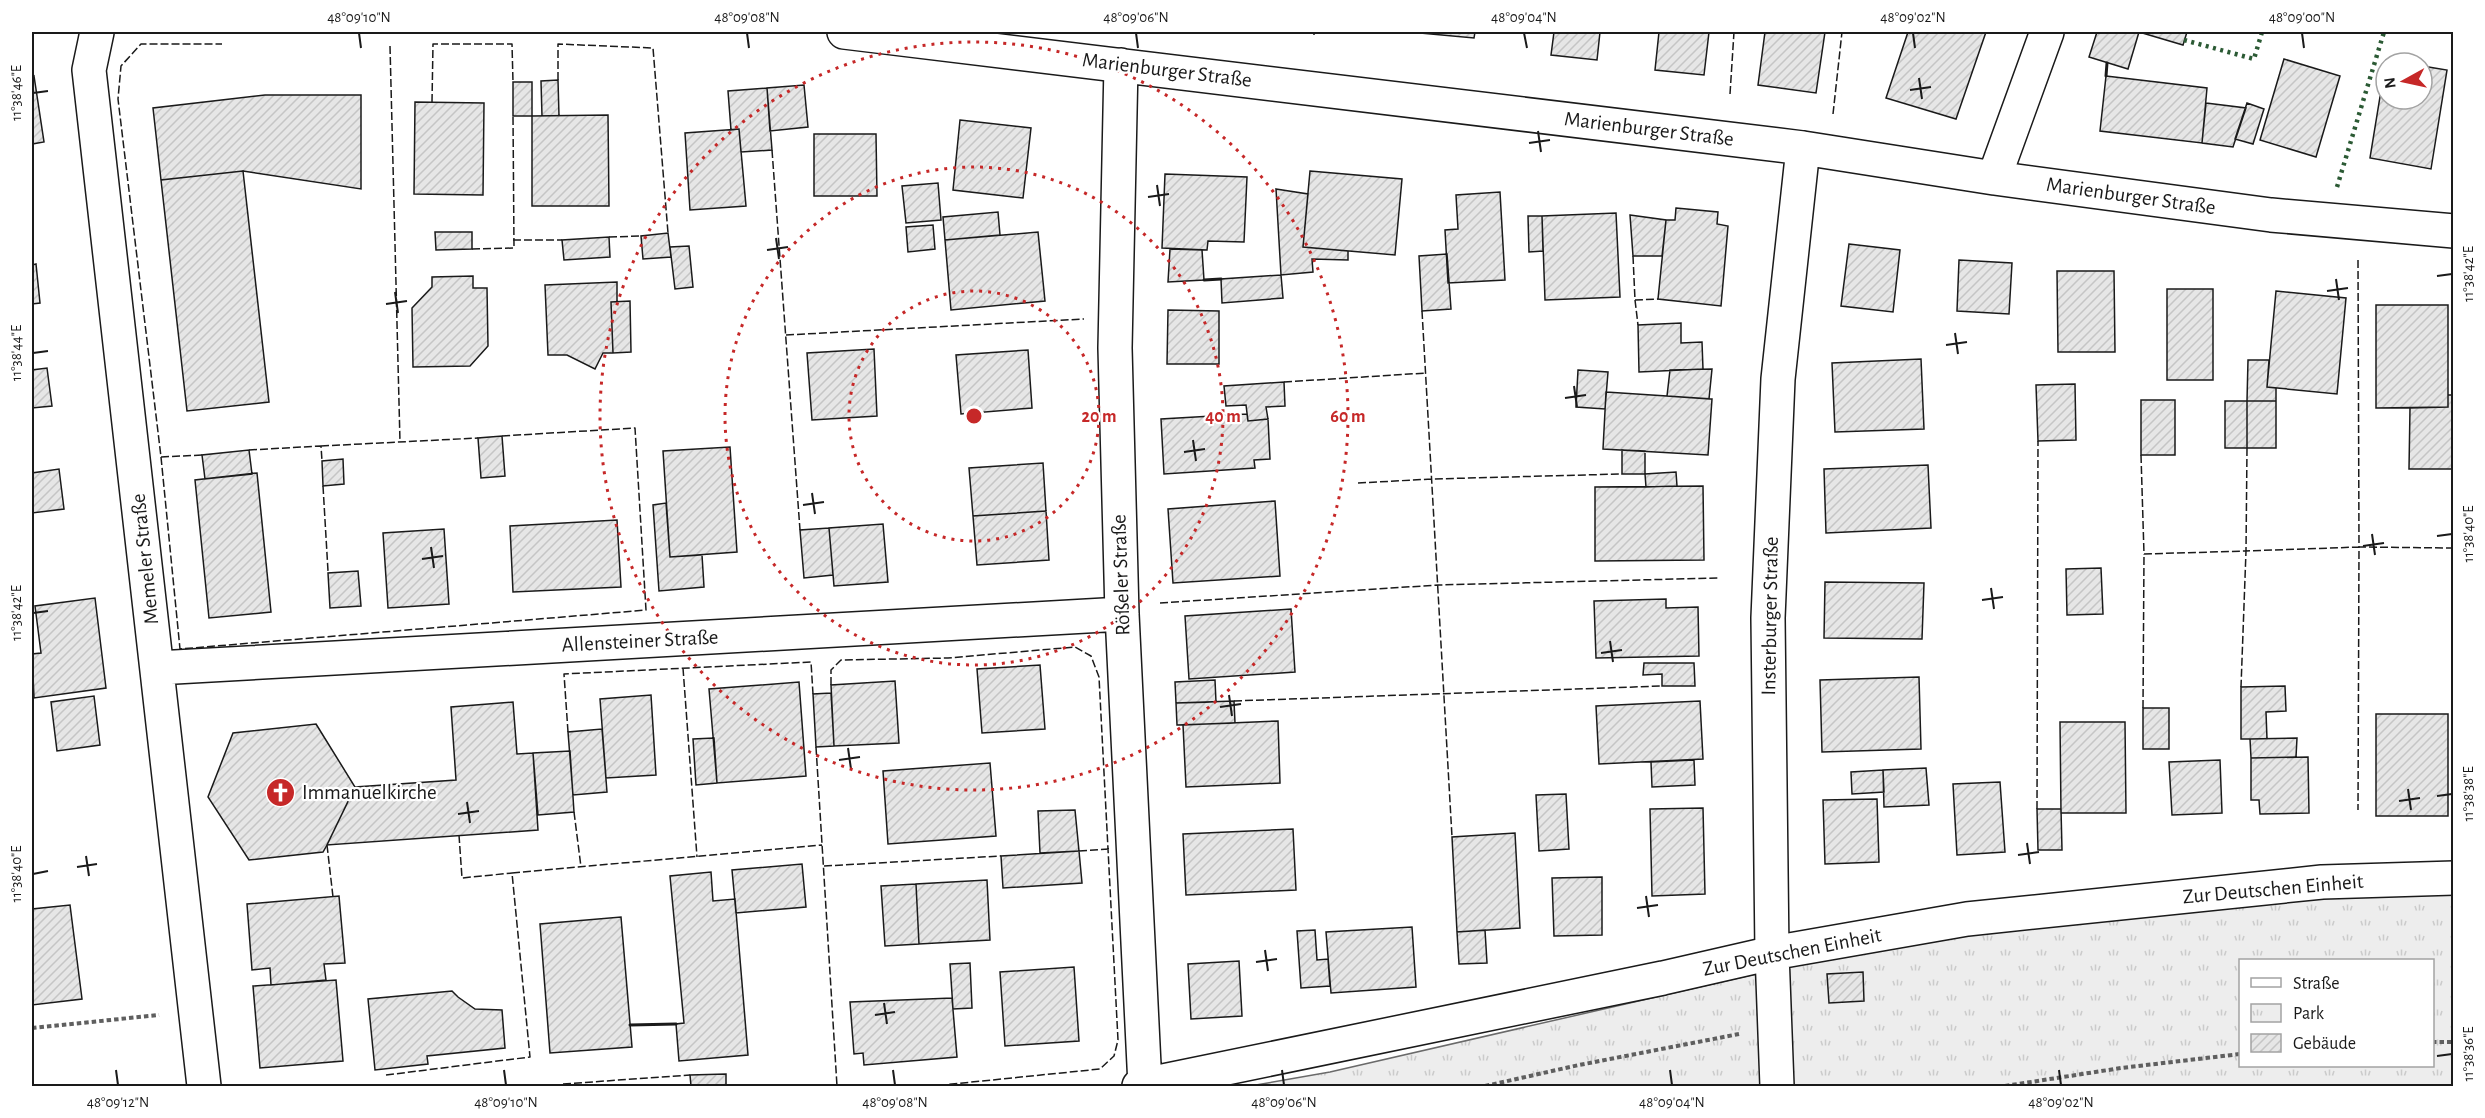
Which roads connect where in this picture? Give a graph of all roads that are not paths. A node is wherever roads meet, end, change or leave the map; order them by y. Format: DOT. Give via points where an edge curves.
graph roads {
  1 [pos="97,32"];
  2 [pos="844,32"];
  3 [pos="2048,32"];
  4 [pos="1121,64"];
  5 [pos="1803,148"];
  6 [pos="1994,178"];
  7 [pos="2454,231"];
  8 [pos="1122,614"];
  9 [pos="157,668"];
  10 [pos="2454,878"];
  11 [pos="1772,953"];
  12 [pos="204,1086"];
  13 [pos="1139,1086"];
  14 [pos="1145,1086"];
  15 [pos="1777,1086"];
  1 -- 9 [label="street, Memeler Straße" via="89,70"];
  2 -- 4 [label="street, Marienburger Straße"];
  3 -- 6 [label="street"];
  4 -- 5 [label="street, Marienburger Straße"];
  4 -- 8 [label="street, Rößeler Straße" via="1115,348"];
  5 -- 6 [label="street, Marienburger Straße"];
  5 -- 11 [label="street, Insterburger Straße" via="1778,379 1768,618"];
  6 -- 7 [label="street, Marienburger Straße" via="2271,215"];
  8 -- 9 [label="street, Allensteiner Straße"];
  8 -- 14 [label="street, Rößeler Straße"];
  9 -- 12 [label="street, Memeler Straße"];
  10 -- 11 [label="street, Zur Deutschen Einheit" via="2322,882 1978,918"];
  11 -- 14 [label="street, Zur Deutschen Einheit"];
  11 -- 15 [label="street, Insterburger Straße"];
  13 -- 14 [label="street, Zur Deutschen Einheit"];
}
